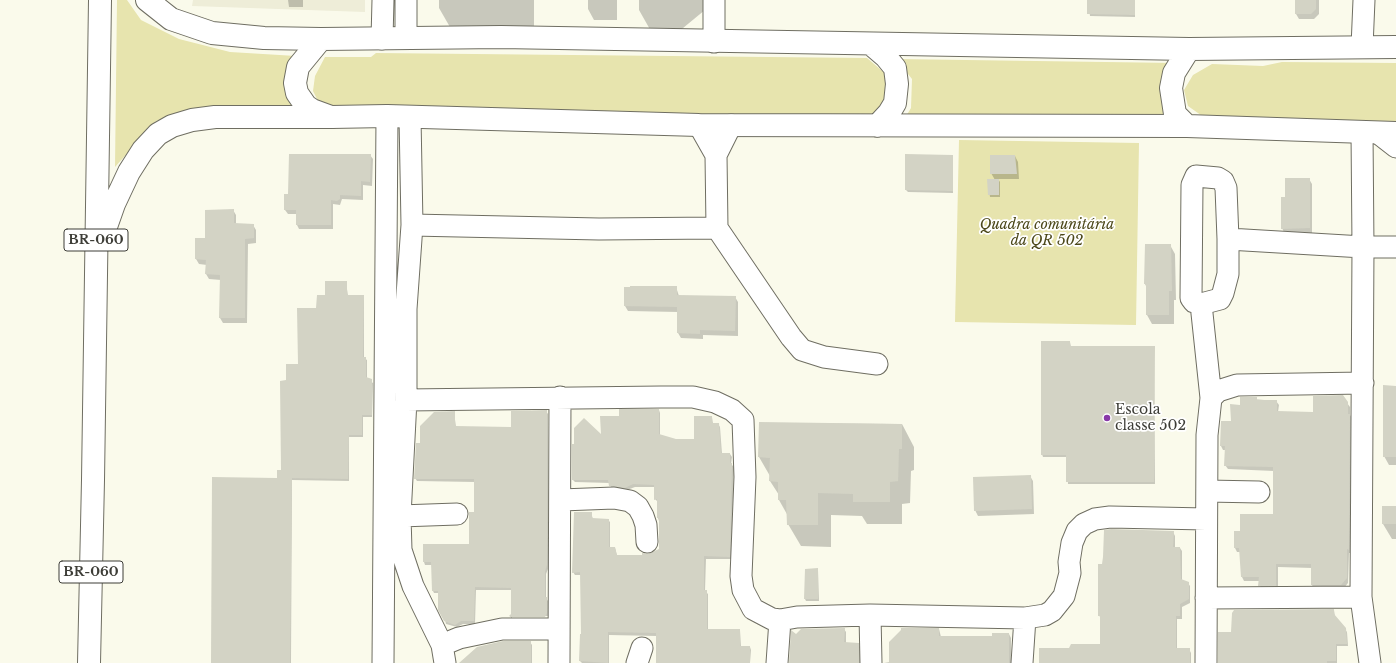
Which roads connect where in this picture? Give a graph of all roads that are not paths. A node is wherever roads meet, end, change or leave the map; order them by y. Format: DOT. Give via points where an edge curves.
graph roads {
  1 [pos="100,0"];
  2 [pos="146,0"];
  3 [pos="383,0"];
  4 [pos="406,0"];
  5 [pos="714,0"];
  6 [pos="1364,0"];
  7 [pos="406,38"];
  8 [pos="321,39"];
  9 [pos="382,39"];
  10 [pos="714,42"];
  11 [pos="872,45"];
  12 [pos="1362,47"];
  13 [pos="1396,47"];
  14 [pos="1189,49"];
  15 [pos="387,116"];
  16 [pos="331,117"];
  17 [pos="410,117"];
  18 [pos="699,125"];
  19 [pos="731,125"];
  20 [pos="877,126"];
  21 [pos="1187,126"];
  22 [pos="1378,132"];
  23 [pos="1396,147"];
  24 [pos="716,155"];
  25 [pos="412,225"];
  26 [pos="717,228"];
  27 [pos="1228,239"];
  28 [pos="1363,247"];
  29 [pos="1396,247"];
  30 [pos="96,254"];
  31 [pos="1201,304"];
  32 [pos="877,364"];
  33 [pos="1363,383"];
  34 [pos="560,398"];
  35 [pos="1211,398"];
  36 [pos="406,400"];
  37 [pos="1207,491"];
  38 [pos="1259,492"];
  39 [pos="561,500"];
  40 [pos="457,514"];
  41 [pos="400,516"];
  42 [pos="1206,519"];
  43 [pos="647,542"];
  44 [pos="1361,596"];
  45 [pos="1206,598"];
  46 [pos="870,615"];
  47 [pos="1025,618"];
  48 [pos="780,620"];
  49 [pos="559,629"];
  50 [pos="443,654"];
  51 [pos="89,663"];
  52 [pos="383,663"];
  53 [pos="559,663"];
  54 [pos="777,663"];
  55 [pos="871,663"];
  56 [pos="1022,663"];
  57 [pos="1206,663"];
  58 [pos="1370,663"];
  1 -- 30 [label="main road, BR-060"];
  2 -- 8 [label="main road" via="171,19 212,33 264,38"];
  3 -- 9 [label="street"];
  4 -- 7 [label="street"];
  5 -- 10 [label="street"];
  6 -- 12 [label="street"];
  7 -- 9 [label="main road"];
  7 -- 10 [label="main road"];
  8 -- 9 [label="main road"];
  8 -- 16 [label="main road" via="298,67 295,84 297,93 306,106"];
  10 -- 11 [label="main road"];
  11 -- 14 [label="main road"];
  11 -- 20 [label="main road" via="895,68 897,84 895,103 890,113"];
  12 -- 13 [label="main road"];
  12 -- 14 [label="main road"];
  14 -- 21 [label="main road" via="1174,73 1171,88 1175,114"];
  15 -- 16 [label="main road"];
  15 -- 17 [label="main road"];
  15 -- 52 [label="street"];
  16 -- 30 [label="main road" via="192,120 172,126 158,134 143,150 129,172"];
  17 -- 18 [label="main road"];
  17 -- 25 [label="street"];
  18 -- 19 [label="main road"];
  18 -- 24 [label="street"];
  19 -- 20 [label="main road"];
  19 -- 24 [label="street"];
  20 -- 21 [label="main road"];
  21 -- 22 [label="main road"];
  22 -- 23 [label="street"];
  22 -- 28 [label="street"];
  24 -- 26 [label="street"];
  25 -- 26 [label="street" via="599,229"];
  25 -- 36 [label="street" via="406,309"];
  26 -- 32 [label="street" via="802,350 824,357"];
  27 -- 28 [label="street"];
  27 -- 31 [label="street" via="1228,274 1223,293 1220,299"];
  27 -- 31 [label="street" via="1226,188 1223,181 1218,178 1196,176 1192,185 1191,298"];
  28 -- 29 [label="street"];
  28 -- 33 [label="street"];
  30 -- 51 [label="main road, BR-060"];
  31 -- 35 [label="street"];
  33 -- 35 [label="street" via="1237,385 1218,391"];
  33 -- 44 [label="street"];
  34 -- 36 [label="street"];
  34 -- 39 [label="street"];
  34 -- 48 [label="street" via="693,397 715,402 732,410 743,420 743,590 753,609 772,619"];
  35 -- 37 [label="street" via="1207,435"];
  36 -- 41 [label="street"];
  37 -- 38 [label="street"];
  37 -- 42 [label="street"];
  39 -- 43 [label="street" via="614,498 630,501 638,507 643,516"];
  39 -- 49 [label="street"];
  40 -- 41 [label="street"];
  41 -- 50 [label="street" via="402,550 406,566"];
  42 -- 45 [label="street"];
  42 -- 47 [label="street" via="1110,517 1084,524 1077,531 1071,548 1070,573 1064,596 1052,611 1045,615"];
  44 -- 45 [label="street"];
  44 -- 58 [label="street"];
  45 -- 57 [label="street"];
  46 -- 47 [label="street"];
  46 -- 48 [label="street"];
  46 -- 55 [label="street"];
  47 -- 56 [label="street"];
  48 -- 54 [label="street"];
  49 -- 50 [label="street" via="502,629 459,638"];
  49 -- 53 [label="street"];
}
